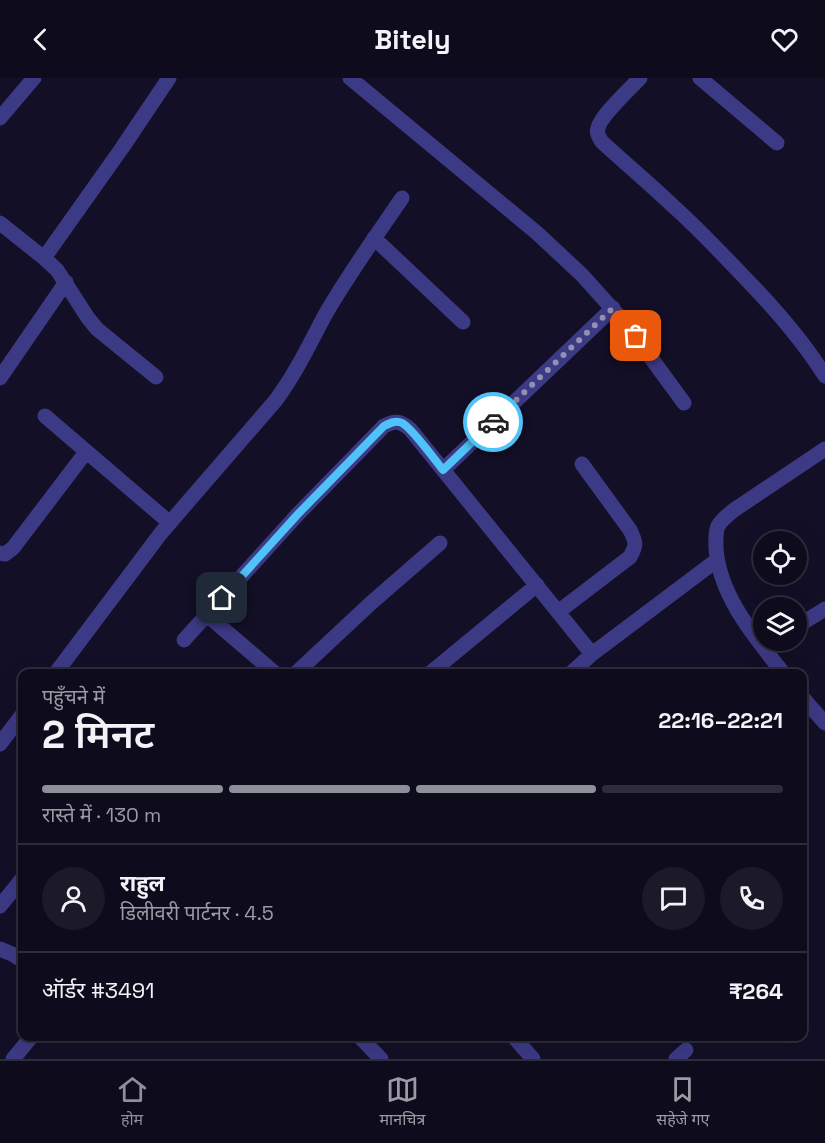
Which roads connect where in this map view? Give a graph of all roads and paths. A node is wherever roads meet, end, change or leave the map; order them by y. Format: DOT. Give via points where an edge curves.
graph roads {
  1 [pos="34,78"];
  2 [pos="169,78"];
  3 [pos="350,78"];
  4 [pos="640,78"];
  5 [pos="700,78"];
  6 [pos="0,118"];
  7 [pos="777,143"];
  8 [pos="402,198"];
  9 [pos="0,223"];
  10 [pos="375,238"];
  11 [pos="44,258"];
  12 [pos="66,282"];
  13 [pos="613,308"];
  14 [pos="463,322"];
  15 [pos="825,376"];
  16 [pos="156,377"];
  17 [pos="0,378"];
  18 [pos="684,403"];
  19 [pos="45,416"];
  20 [pos="825,449"];
  21 [pos="86,452"];
  22 [pos="582,464"];
  23 [pos="443,470"];
  24 [pos="170,523"];
  25 [pos="440,543"];
  26 [pos="0,553"];
  27 [pos="717,560"];
  28 [pos="537,585"];
  29 [pos="825,609"];
  30 [pos="558,612"];
  31 [pos="207,615"];
  32 [pos="807,620"];
  33 [pos="753,626"];
  34 [pos="184,640"];
  35 [pos="773,651"];
  36 [pos="592,654"];
  37 [pos="59,669"];
  38 [pos="270,669"];
  39 [pos="300,669"];
  40 [pos="435,669"];
  41 [pos="576,669"];
  42 [pos="782,669"];
  43 [pos="807,703"];
  44 [pos="18,720"];
  45 [pos="825,723"];
  46 [pos="0,744"];
  47 [pos="18,884"];
  48 [pos="0,906"];
  49 [pos="0,949"];
  50 [pos="18,958"];
  51 [pos="28,1041"];
  52 [pos="364,1041"];
  53 [pos="517,1041"];
  54 [pos="13,1059"];
  55 [pos="381,1059"];
  56 [pos="533,1059"];
  1 -- 6 [label="street"];
  2 -- 11 [label="street"];
  3 -- 13 [label="street" via="537,233"];
  4 -- 15 [label="street" via="602,118 597,134 749,282 797,336"];
  5 -- 7 [label="street"];
  8 -- 10 [label="street"];
  9 -- 11 [label="street"];
  10 -- 14 [label="street"];
  10 -- 24 [label="street" via="288,384"];
  11 -- 12 [label="street"];
  12 -- 16 [label="street" via="97,329"];
  12 -- 17 [label="street"];
  13 -- 18 [label="street"];
  13 -- 23 [label="street"];
  19 -- 21 [label="street"];
  20 -- 27 [label="street" via="724,518 716,537"];
  21 -- 24 [label="street"];
  21 -- 26 [label="street" via="13,548 6,554"];
  22 -- 30 [label="street" via="630,530 635,549"];
  23 -- 28 [label="street"];
  23 -- 31 [label="street" via="402,423 394,421 384,426"];
  24 -- 37 [label="street"];
  25 -- 39 [label="street"];
  27 -- 33 [label="street" via="735,606"];
  27 -- 36 [label="street"];
  28 -- 30 [label="street"];
  28 -- 40 [label="street"];
  29 -- 32 [label="street"];
  30 -- 36 [label="street"];
  31 -- 34 [label="street"];
  31 -- 38 [label="street"];
  35 -- 42 [label="street"];
  36 -- 41 [label="street"];
  43 -- 45 [label="street"];
  44 -- 46 [label="street"];
  47 -- 48 [label="street"];
  49 -- 50 [label="street"];
  51 -- 54 [label="street"];
  52 -- 55 [label="street"];
  53 -- 56 [label="street"];
}
